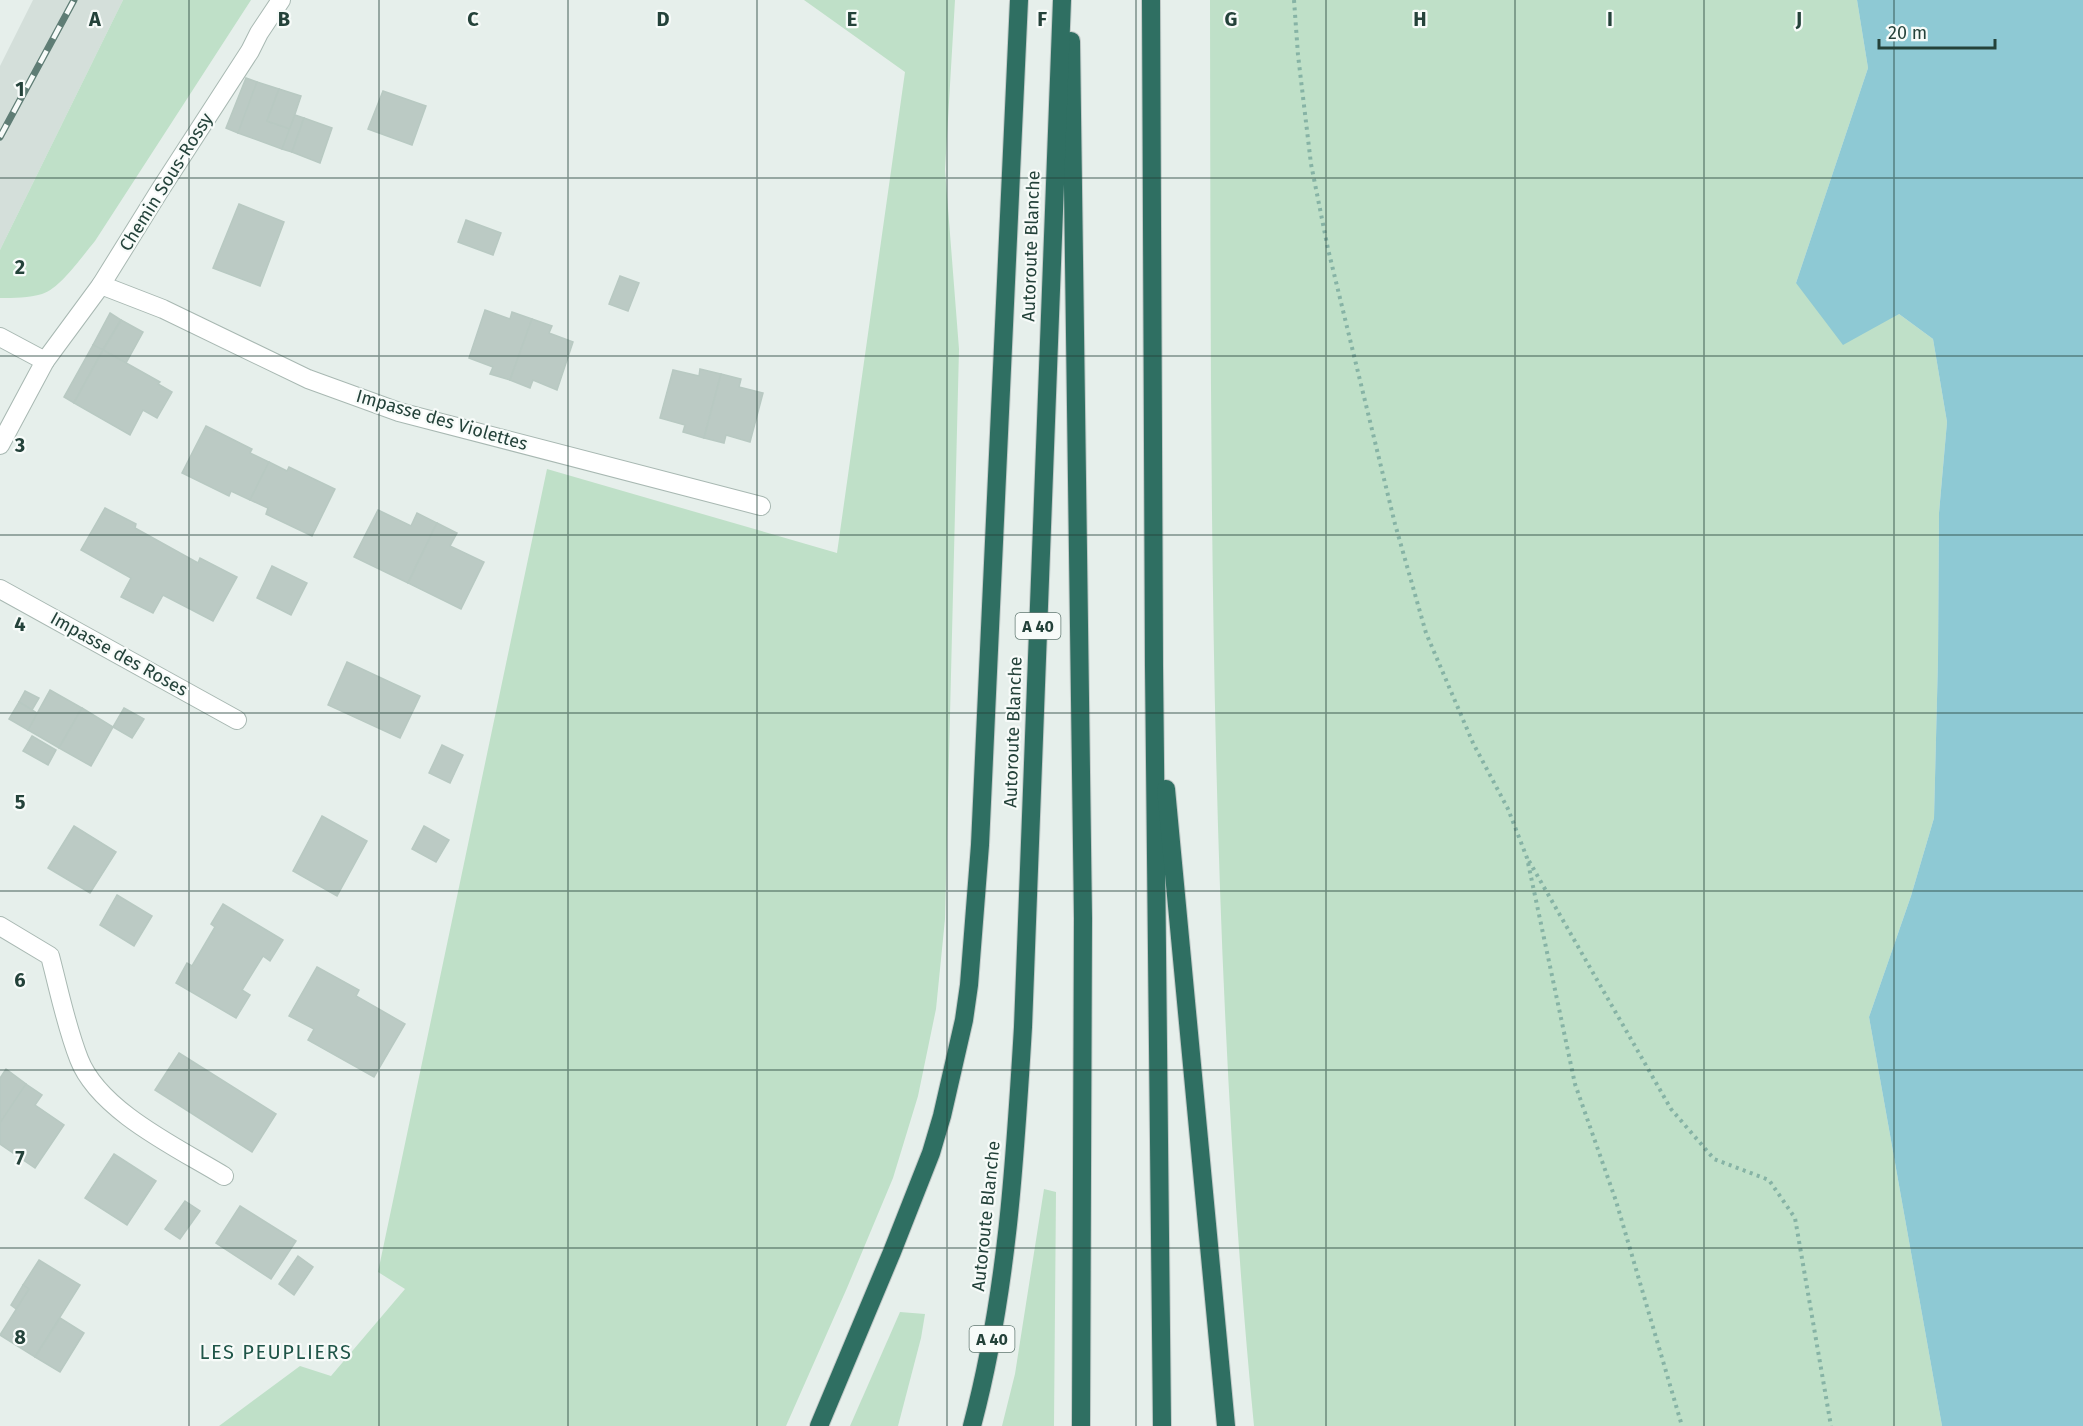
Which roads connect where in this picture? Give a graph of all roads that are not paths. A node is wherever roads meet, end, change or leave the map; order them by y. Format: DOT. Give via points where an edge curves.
graph roads {
  1 [pos="281,0"];
  2 [pos="1019,0"];
  3 [pos="1062,0"];
  4 [pos="1071,0"];
  5 [pos="1151,0"];
  6 [pos="101,285"];
  7 [pos="0,337"];
  8 [pos="45,361"];
  9 [pos="0,445"];
  10 [pos="761,506"];
  11 [pos="0,589"];
  12 [pos="1154,666"];
  13 [pos="237,720"];
  14 [pos="0,926"];
  15 [pos="224,1176"];
  16 [pos="819,1426"];
  17 [pos="972,1426"];
  18 [pos="1081,1426"];
  19 [pos="1162,1426"];
  20 [pos="1226,1426"];
  1 -- 6 [label="street, Chemin Sous-Rossy"];
  2 -- 16 [label="highway" via="980,845 969,985 951,1080 931,1153"];
  3 -- 17 [label="highway, Autoroute Blanche / A 40" via="1023,1027 1006,1251"];
  4 -- 18 [label="highway" via="1083,918"];
  5 -- 12 [label="highway"];
  6 -- 8 [label="street, Chemin Sous-Rossy"];
  6 -- 10 [label="street, Impasse des Violettes" via="163,309 308,379 399,412"];
  7 -- 8 [label="street"];
  8 -- 9 [label="street, Chemin Sous-Rossy"];
  11 -- 13 [label="street, Impasse des Roses"];
  12 -- 19 [label="highway"];
  12 -- 20 [label="highway"];
  14 -- 15 [label="street" via="50,956 80,1060 100,1091 123,1113"];
}
